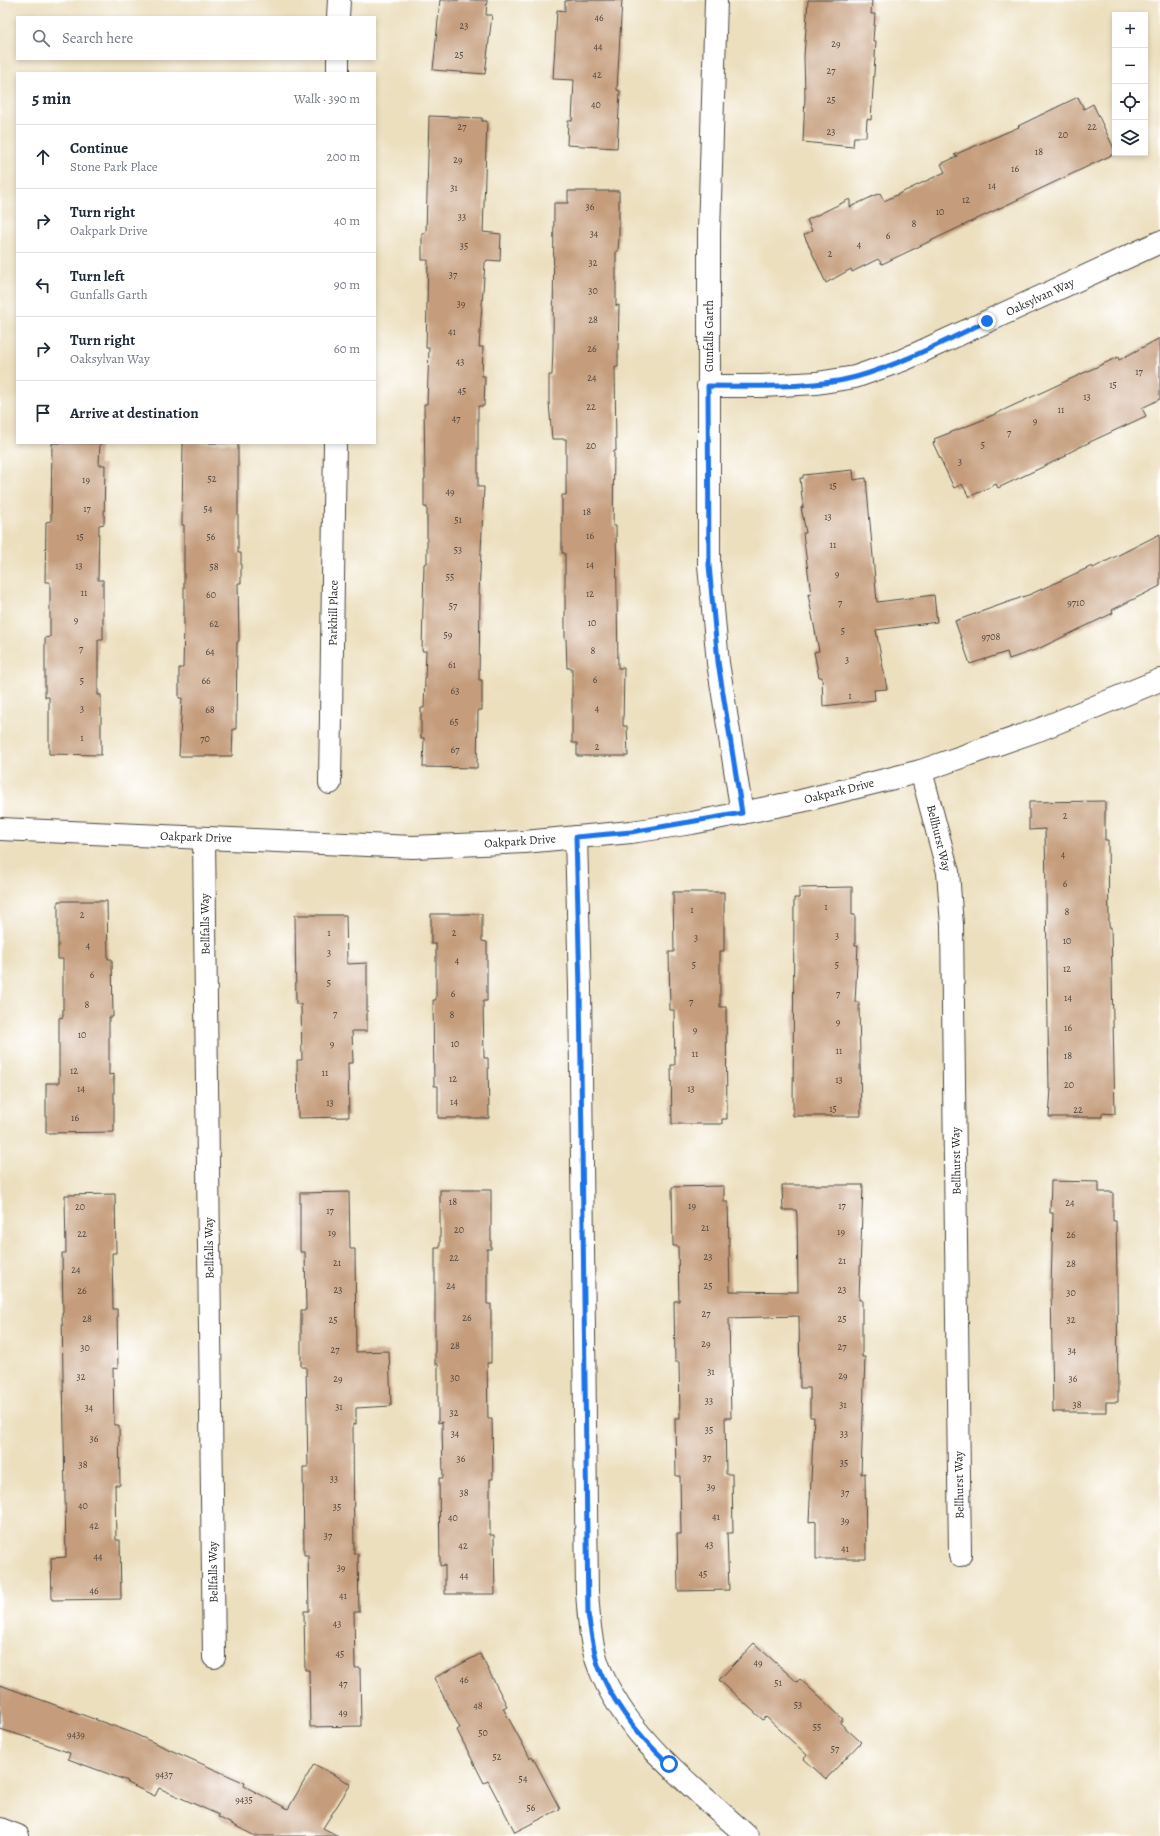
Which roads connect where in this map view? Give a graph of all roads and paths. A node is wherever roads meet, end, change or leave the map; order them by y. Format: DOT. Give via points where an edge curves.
graph roads {
  1 [pos="339,0"];
  2 [pos="716,0"];
  3 [pos="338,16"];
  4 [pos="338,60"];
  5 [pos="338,72"];
  6 [pos="1160,242"];
  7 [pos="708,386"];
  8 [pos="335,444"];
  9 [pos="1160,680"];
  10 [pos="921,771"];
  11 [pos="330,783"];
  12 [pos="742,813"];
  13 [pos="0,828"];
  14 [pos="576,837"];
  15 [pos="204,838"];
  16 [pos="960,1554"];
  17 [pos="214,1657"];
  18 [pos="0,1829"];
  19 [pos="18,1836"];
  20 [pos="747,1836"];
  1 -- 3 [label="street"];
  2 -- 7 [label="street, Gunfalls Garth"];
  4 -- 5 [label="street"];
  6 -- 7 [label="street, Oaksylvan Way" via="903,360 855,377 817,383"];
  7 -- 12 [label="street, Gunfalls Garth" via="709,565 718,662"];
  8 -- 11 [label="street, Parkhill Place"];
  9 -- 10 [label="street, Oakpark Drive" via="1041,729"];
  10 -- 12 [label="street, Oakpark Drive"];
  10 -- 16 [label="street, Bellhurst Way" via="948,872 952,925"];
  12 -- 14 [label="street, Oakpark Drive" via="631,832"];
  13 -- 15 [label="street, Oakpark Drive"];
  14 -- 15 [label="street, Oakpark Drive" via="413,847"];
  14 -- 20 [label="street" via="587,1592 592,1641 598,1665 608,1687 645,1741"];
  15 -- 17 [label="street, Bellfalls Way"];
  18 -- 19 [label="street"];
}
